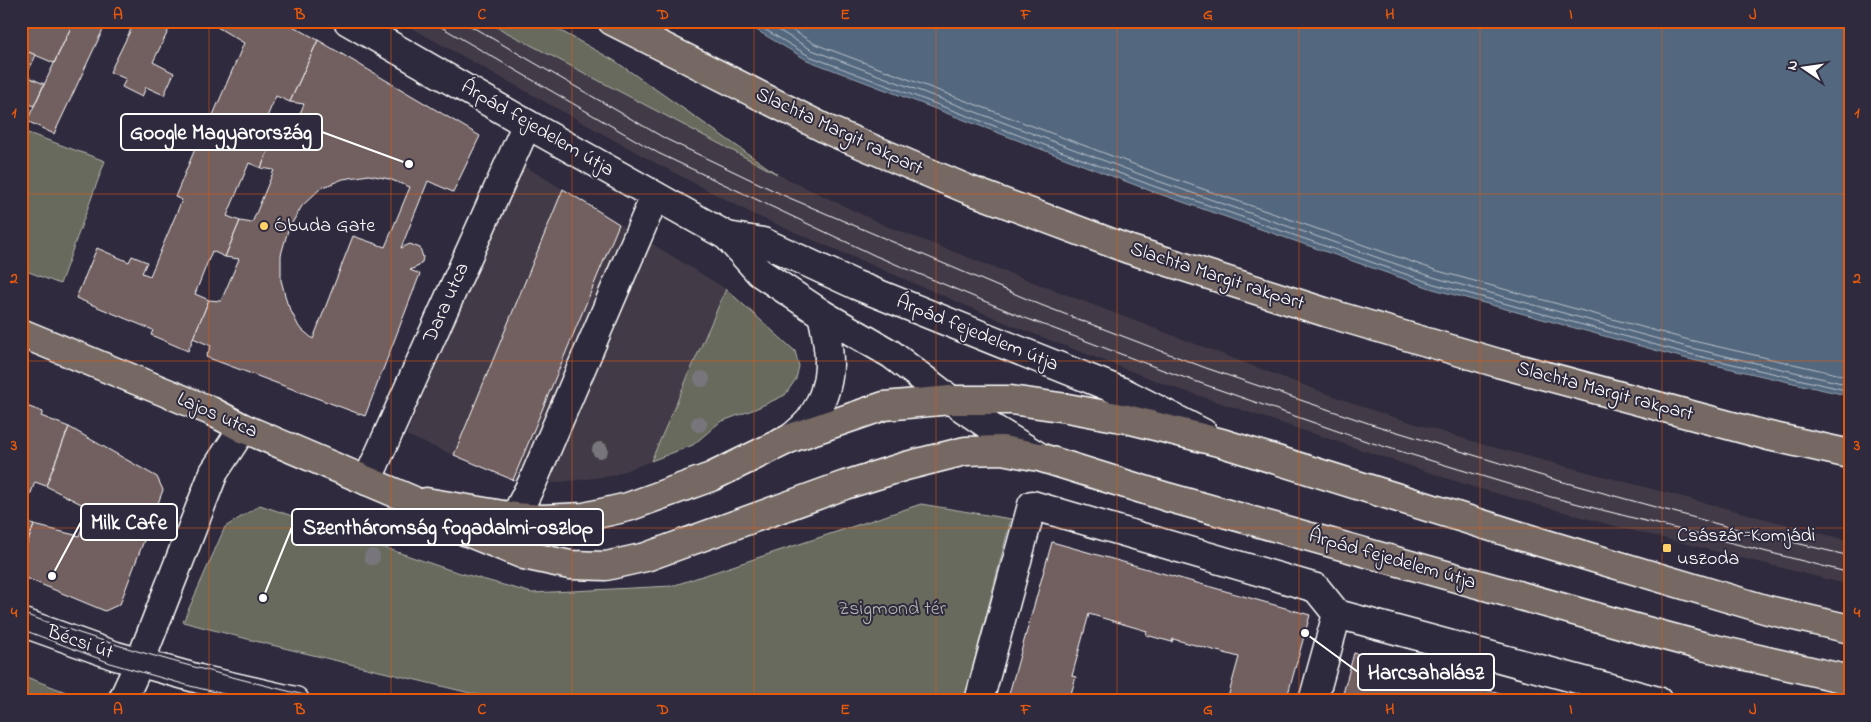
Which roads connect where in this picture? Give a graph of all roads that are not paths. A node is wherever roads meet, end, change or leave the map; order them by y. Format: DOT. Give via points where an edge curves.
graph roads {
  1 [pos="348,21"];
  2 [pos="612,21"];
  3 [pos="527,124"];
  4 [pos="655,196"];
  5 [pos="727,236"];
  6 [pos="822,314"];
  7 [pos="21,333"];
  8 [pos="951,400"];
  9 [pos="243,428"];
  10 [pos="791,438"];
  11 [pos="1222,443"];
  12 [pos="1850,454"];
  13 [pos="1039,457"];
  14 [pos="367,481"];
  15 [pos="412,500"];
  16 [pos="515,517"];
  17 [pos="1337,614"];
  18 [pos="21,622"];
  19 [pos="1850,629"];
  20 [pos="140,662"];
  21 [pos="1850,680"];
  22 [pos="122,701"];
  23 [pos="295,701"];
  24 [pos="980,701"];
  25 [pos="1313,701"];
  26 [pos="1658,701"];
  1 -- 3 [label="street, Árpád fejedelem útja"];
  2 -- 12 [label="main road, Slachta Margit rakpart" via="828,130 967,189 1128,249 1498,363 1769,436"];
  3 -- 4 [label="street, Árpád fejedelem útja"];
  3 -- 14 [label="street, Dara utca"];
  4 -- 5 [label="street, Árpád fejedelem útja"];
  4 -- 16 [label="street"];
  5 -- 6 [label="street, Árpád fejedelem útja" via="759,272"];
  5 -- 11 [label="street, Árpád fejedelem útja" via="763,242 856,285 1125,393"];
  6 -- 8 [label="street, Árpád fejedelem útja" via="892,354"];
  6 -- 10 [label="street" via="829,344 829,377 822,400 810,421"];
  7 -- 9 [label="main road, Lajos utca"];
  8 -- 10 [label="main road" via="884,406"];
  8 -- 11 [label="main road, Árpád fejedelem útja" via="1011,400 1067,408"];
  8 -- 13 [label="street, Árpád fejedelem útja"];
  9 -- 14 [label="main road, Lajos utca"];
  9 -- 20 [label="street" via="214,472"];
  10 -- 16 [label="main road" via="711,477 628,506 584,517"];
  11 -- 19 [label="main road, Árpád fejedelem útja" via="1768,610"];
  13 -- 15 [label="main road" via="1002,450 965,451 942,456 845,485 646,557 606,566 570,565 524,555 466,532"];
  13 -- 21 [label="main road, Árpád fejedelem útja" via="1619,624"];
  14 -- 15 [label="main road, Lajos utca"];
  15 -- 16 [label="main road"];
  17 -- 24 [label="street" via="1316,588 1032,505"];
  17 -- 25 [label="street"];
  17 -- 26 [label="street"];
  18 -- 20 [label="street, Bécsi út"];
  20 -- 22 [label="street"];
  20 -- 23 [label="street"];
}
